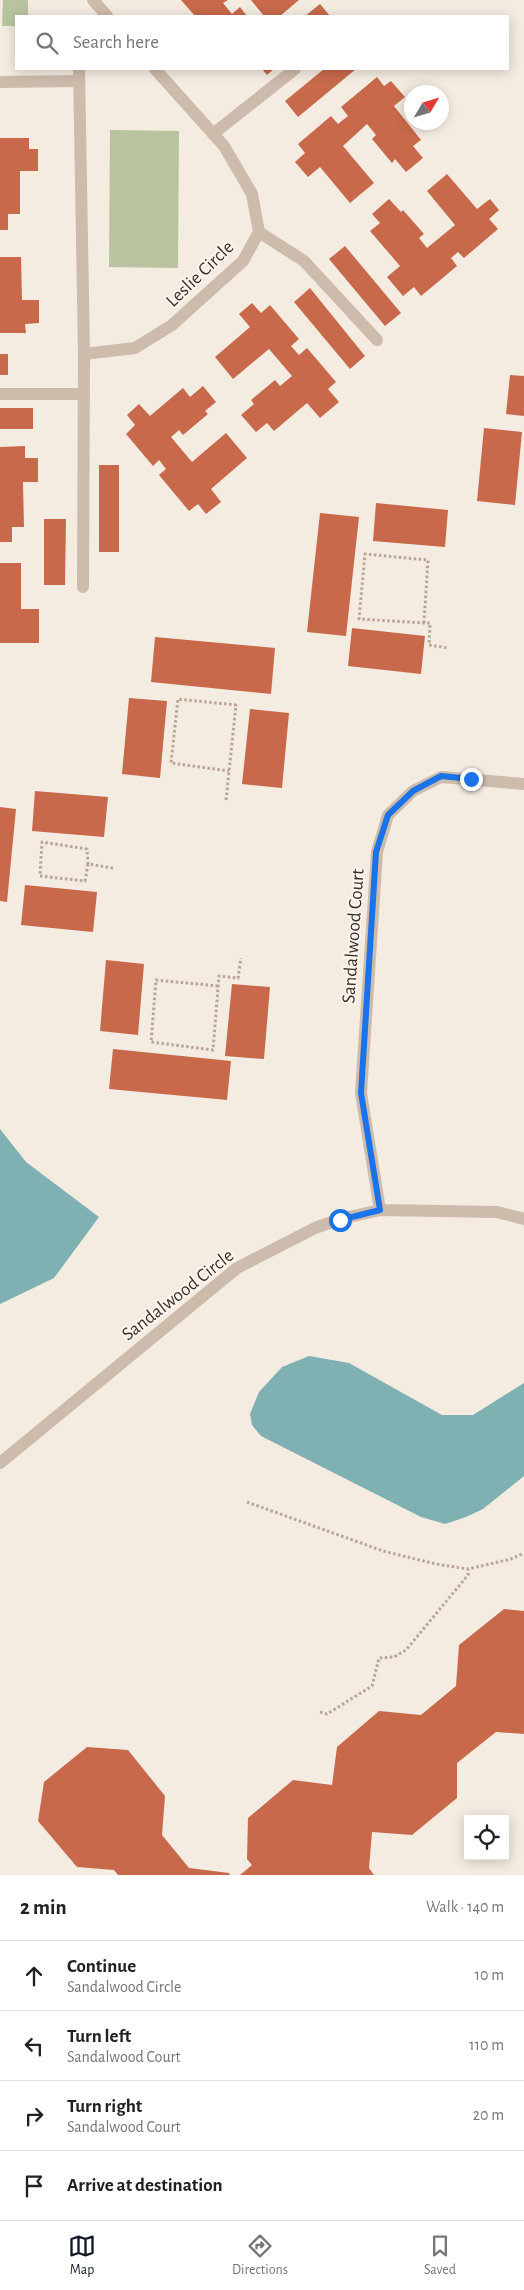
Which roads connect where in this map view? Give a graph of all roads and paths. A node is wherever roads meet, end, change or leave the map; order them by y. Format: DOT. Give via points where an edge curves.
graph roads {
  1 [pos="95,7"];
  2 [pos="106,15"];
  3 [pos="156,70"];
  4 [pos="294,70"];
  5 [pos="79,75"];
  6 [pos="0,82"];
  7 [pos="213,134"];
  8 [pos="259,232"];
  9 [pos="377,340"];
  10 [pos="84,354"];
  11 [pos="0,394"];
  12 [pos="84,394"];
  13 [pos="83,588"];
  14 [pos="424,623"];
  15 [pos="448,648"];
  16 [pos="229,772"];
  17 [pos="524,784"];
  18 [pos="226,800"];
  19 [pos="88,864"];
  20 [pos="113,868"];
  21 [pos="241,958"];
  22 [pos="218,986"];
  23 [pos="380,1210"];
  24 [pos="524,1219"];
  25 [pos="0,1463"];
  26 [pos="247,1502"];
  27 [pos="524,1553"];
  28 [pos="468,1569"];
  29 [pos="320,1712"];
  1 -- 2 [label="street"];
  3 -- 7 [label="street"];
  4 -- 7 [label="street"];
  5 -- 6 [label="street"];
  5 -- 10 [label="street"];
  7 -- 8 [label="street" via="224,146 252,194"];
  8 -- 9 [label="street" via="304,261"];
  8 -- 10 [label="street, Leslie Circle" via="243,261 172,325 135,348"];
  10 -- 12 [label="street"];
  11 -- 12 [label="street"];
  12 -- 13 [label="street"];
  14 -- 14 [label="path" via="359,619 365,554 428,560"];
  14 -- 15 [label="path" via="430,623 428,645"];
  16 -- 16 [label="path" via="236,705 178,699 171,763"];
  16 -- 18 [label="path"];
  17 -- 23 [label="street, Sandalwood Court" via="441,776 413,791 388,815 376,852 361,1093"];
  19 -- 19 [label="path" via="87,849 42,842 40,876 85,881"];
  19 -- 20 [label="path"];
  21 -- 22 [label="path" via="238,978 218,976"];
  22 -- 22 [label="path" via="213,1050 151,1042 156,980"];
  23 -- 24 [label="street, Sandalwood Circle" via="497,1212"];
  23 -- 25 [label="street, Sandalwood Circle" via="315,1228 237,1268"];
  26 -- 28 [label="path" via="384,1551"];
  27 -- 28 [label="path"];
  28 -- 29 [label="path" via="468,1576 406,1650 394,1657 379,1658 372,1686 327,1714"];
}
